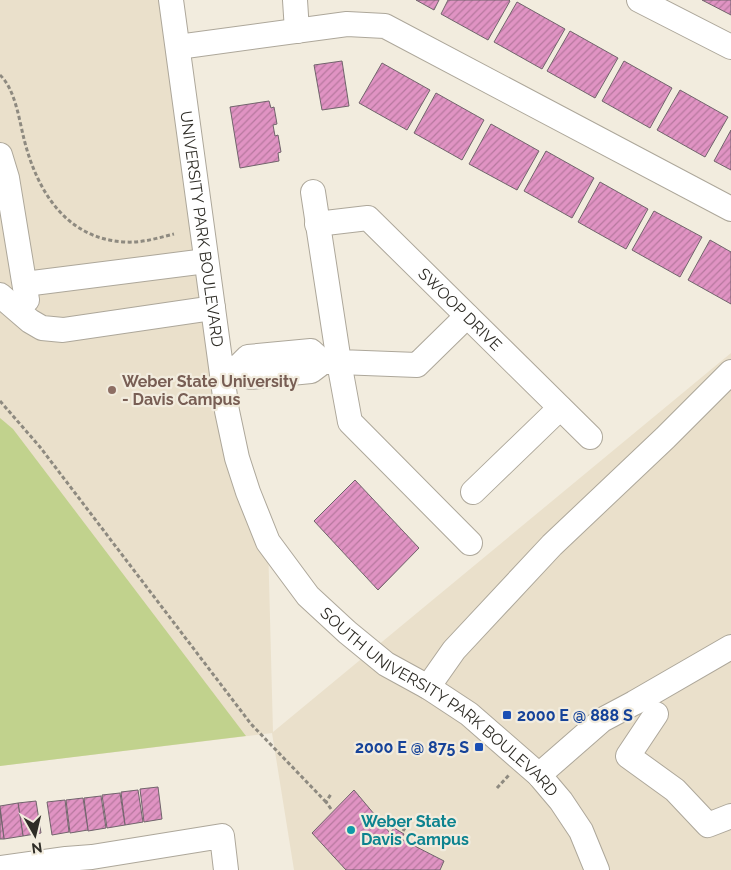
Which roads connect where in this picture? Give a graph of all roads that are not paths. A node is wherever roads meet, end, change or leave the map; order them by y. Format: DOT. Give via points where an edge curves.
graph roads {
  1 [pos="171,0"];
  2 [pos="295,0"];
  3 [pos="639,0"];
  4 [pos="298,30"];
  5 [pos="178,47"];
  6 [pos="731,48"];
  7 [pos="0,155"];
  8 [pos="313,192"];
  9 [pos="731,209"];
  10 [pos="317,224"];
  11 [pos="206,261"];
  12 [pos="25,284"];
  13 [pos="0,295"];
  14 [pos="213,308"];
  15 [pos="467,316"];
  16 [pos="30,321"];
  17 [pos="331,362"];
  18 [pos="229,368"];
  19 [pos="731,372"];
  20 [pos="560,408"];
  21 [pos="590,437"];
  22 [pos="473,492"];
  23 [pos="268,542"];
  24 [pos="470,542"];
  25 [pos="731,647"];
  26 [pos="428,687"];
  27 [pos="656,714"];
  28 [pos="539,775"];
  29 [pos="731,816"];
  30 [pos="93,863"];
  31 [pos="0,868"];
  32 [pos="226,870"];
  33 [pos="597,870"];
  1 -- 5 [label="street, UNIVERSITY PARK BOULEVARD"];
  2 -- 4 [label="street"];
  3 -- 6 [label="street"];
  4 -- 5 [label="street"];
  4 -- 9 [label="street" via="347,24 385,26"];
  5 -- 11 [label="street, UNIVERSITY PARK BOULEVARD"];
  7 -- 12 [label="street"];
  8 -- 10 [label="street"];
  10 -- 15 [label="street, SWOOP DRIVE" via="368,218"];
  10 -- 17 [label="street"];
  11 -- 12 [label="street"];
  11 -- 14 [label="street, UNIVERSITY PARK BOULEVARD"];
  12 -- 16 [label="street"];
  13 -- 16 [label="street"];
  14 -- 16 [label="street" via="63,330 42,328"];
  14 -- 18 [label="street, UNIVERSITY PARK BOULEVARD"];
  15 -- 17 [label="street" via="417,365"];
  15 -- 20 [label="street, SWOOP DRIVE"];
  17 -- 18 [label="street" via="311,351 248,357"];
  17 -- 24 [label="street" via="350,422"];
  18 -- 23 [label="street, UNIVERSITY PARK BOULEVARD" via="227,412 237,458"];
  19 -- 26 [label="street" via="552,545 454,650"];
  20 -- 21 [label="street, SWOOP DRIVE"];
  20 -- 22 [label="street"];
  23 -- 26 [label="street, SOUTH UNIVERSITY PARK BOULEVARD" via="308,596 346,632 386,664"];
  25 -- 28 [label="street" via="602,720"];
  26 -- 28 [label="street, SOUTH UNIVERSITY PARK BOULEVARD" via="469,714"];
  27 -- 29 [label="street" via="628,756 675,790 708,825"];
  28 -- 33 [label="street, SOUTH UNIVERSITY PARK BOULEVARD" via="581,830"];
  30 -- 31 [label="street" via="66,859"];
  30 -- 32 [label="street" via="222,836"];
}
